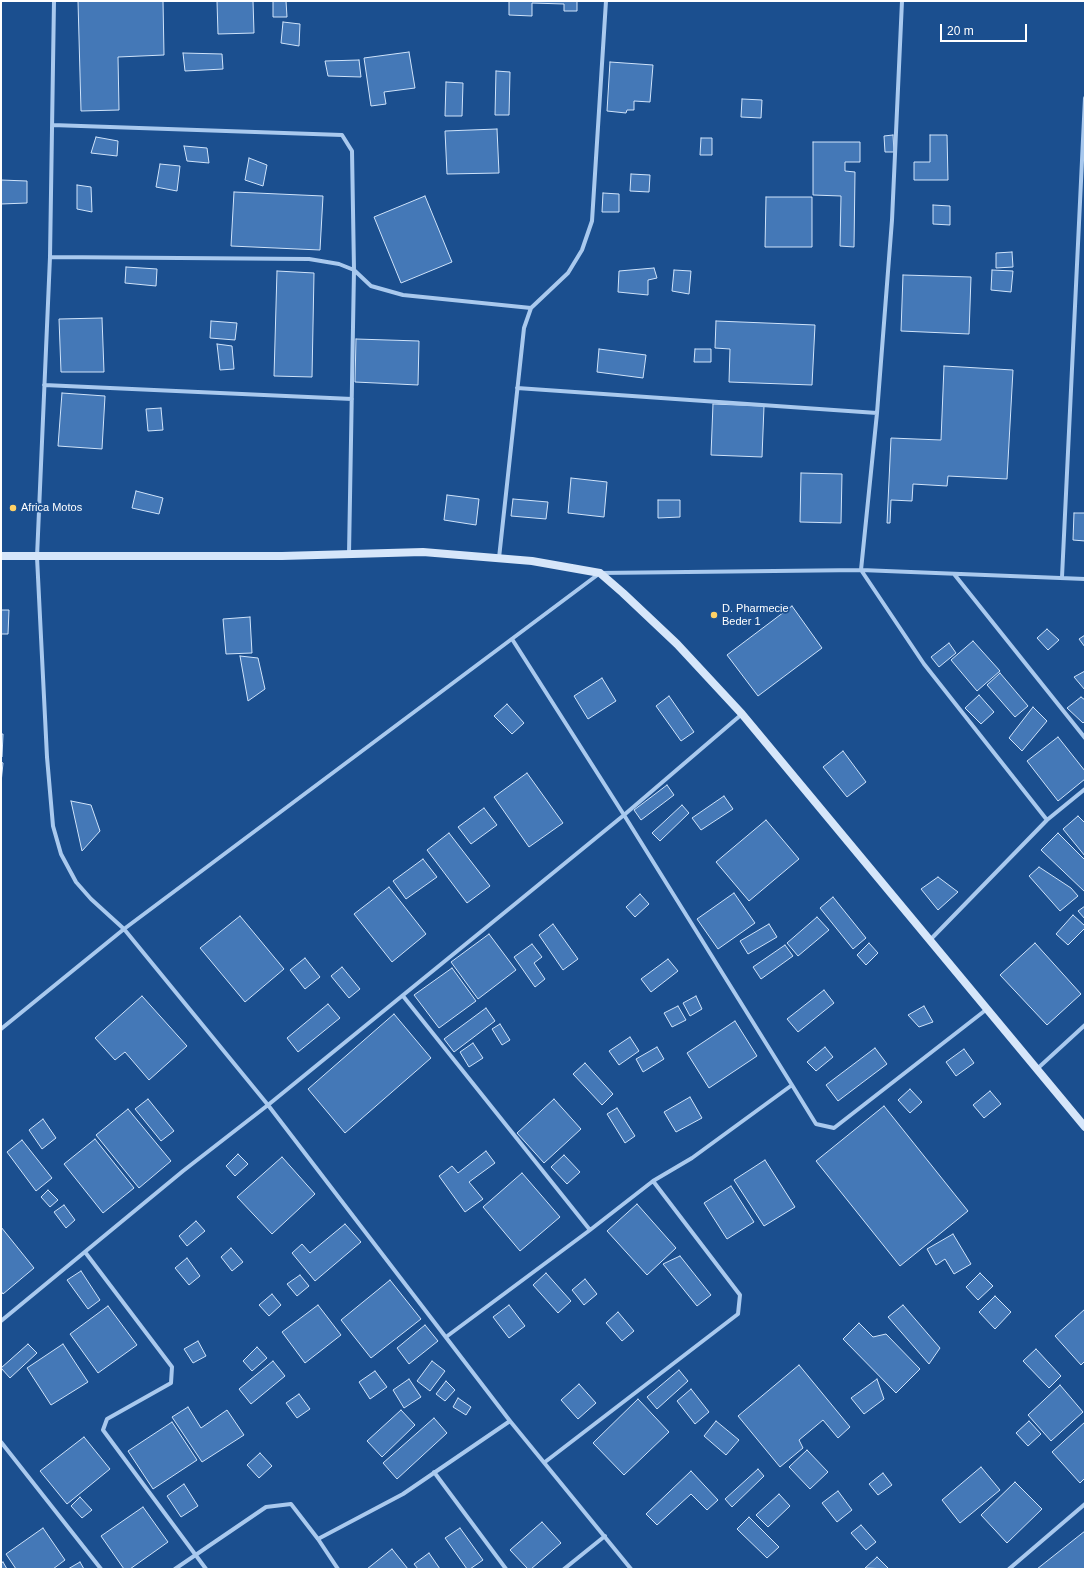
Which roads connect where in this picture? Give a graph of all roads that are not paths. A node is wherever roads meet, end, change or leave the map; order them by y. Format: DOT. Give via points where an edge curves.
graph roads {
  1 [pos="54,1"];
  2 [pos="606,1"];
  3 [pos="902,1"];
  4 [pos="1085,98"];
  5 [pos="52,125"];
  6 [pos="50,257"];
  7 [pos="354,270"];
  8 [pos="530,308"];
  9 [pos="44,385"];
  10 [pos="517,388"];
  11 [pos="352,399"];
  12 [pos="876,413"];
  13 [pos="349,554"];
  14 [pos="1,556"];
  15 [pos="37,557"];
  16 [pos="499,559"];
  17 [pos="861,570"];
  18 [pos="600,574"];
  19 [pos="954,574"];
  20 [pos="1062,577"];
  21 [pos="1085,579"];
  22 [pos="512,639"];
  23 [pos="742,714"];
  24 [pos="1085,738"];
  25 [pos="1085,789"];
  26 [pos="624,815"];
  27 [pos="1048,820"];
  28 [pos="124,929"];
  29 [pos="930,940"];
  30 [pos="403,996"];
  31 [pos="988,1009"];
  32 [pos="1085,1025"];
  33 [pos="1,1029"];
  34 [pos="1038,1068"];
  35 [pos="792,1085"];
  36 [pos="268,1105"];
  37 [pos="1085,1127"];
  38 [pos="653,1181"];
  39 [pos="590,1230"];
  40 [pos="85,1252"];
  41 [pos="1,1322"];
  42 [pos="446,1337"];
  43 [pos="510,1421"];
  44 [pos="1,1442"];
  45 [pos="545,1462"];
  46 [pos="434,1472"];
  47 [pos="1085,1504"];
  48 [pos="605,1536"];
  49 [pos="318,1539"];
  50 [pos="196,1555"];
  51 [pos="101,1569"];
  52 [pos="176,1569"];
  53 [pos="206,1569"];
  54 [pos="338,1569"];
  55 [pos="506,1569"];
  56 [pos="564,1569"];
  57 [pos="631,1569"];
  58 [pos="1009,1569"];
  1 -- 5 [label="street"];
  2 -- 8 [label="street" via="592,221 582,250 568,273"];
  3 -- 12 [label="street" via="892,220"];
  4 -- 20 [label="street"];
  5 -- 6 [label="street"];
  5 -- 7 [label="street" via="342,135 352,151"];
  6 -- 7 [label="street" via="309,259 339,264"];
  6 -- 9 [label="street"];
  7 -- 8 [label="street" via="372,286 403,295"];
  7 -- 11 [label="street"];
  8 -- 10 [label="street" via="524,328"];
  9 -- 11 [label="street"];
  9 -- 15 [label="street"];
  10 -- 12 [label="street"];
  10 -- 16 [label="street"];
  11 -- 13 [label="street"];
  12 -- 17 [label="street"];
  13 -- 15 [label="street"];
  13 -- 16 [label="street" via="423,552"];
  14 -- 15 [label="street"];
  15 -- 28 [label="street" via="53,826 61,854 76,882"];
  16 -- 18 [label="street" via="532,561"];
  17 -- 18 [label="street"];
  17 -- 19 [label="street"];
  17 -- 27 [label="street" via="924,664"];
  18 -- 22 [label="street"];
  18 -- 23 [label="street" via="677,644"];
  19 -- 20 [label="street"];
  19 -- 24 [label="street"];
  20 -- 21 [label="street"];
  22 -- 26 [label="street"];
  22 -- 28 [label="street"];
  23 -- 26 [label="street"];
  23 -- 29 [label="street"];
  25 -- 27 [label="street"];
  26 -- 30 [label="street"];
  26 -- 35 [label="street"];
  27 -- 29 [label="street"];
  28 -- 33 [label="street"];
  28 -- 36 [label="street"];
  29 -- 31 [label="street"];
  30 -- 36 [label="street"];
  30 -- 39 [label="street"];
  31 -- 34 [label="street"];
  31 -- 35 [label="street" via="834,1128 816,1124"];
  32 -- 34 [label="street"];
  34 -- 37 [label="street"];
  35 -- 38 [label="street" via="692,1158"];
  36 -- 40 [label="street"];
  36 -- 42 [label="street"];
  38 -- 39 [label="street"];
  38 -- 45 [label="street" via="740,1294 738,1314"];
  39 -- 42 [label="street"];
  40 -- 41 [label="street"];
  40 -- 50 [label="street" via="172,1368 171,1383 107,1419 103,1430"];
  42 -- 43 [label="street"];
  43 -- 45 [label="street"];
  43 -- 46 [label="street"];
  44 -- 51 [label="street"];
  45 -- 48 [label="street"];
  46 -- 49 [label="street" via="403,1494"];
  46 -- 55 [label="street"];
  47 -- 58 [label="street"];
  48 -- 56 [label="street"];
  48 -- 57 [label="street"];
  49 -- 50 [label="street" via="290,1504 266,1507"];
  49 -- 54 [label="street"];
  50 -- 52 [label="street"];
  50 -- 53 [label="street"];
}
